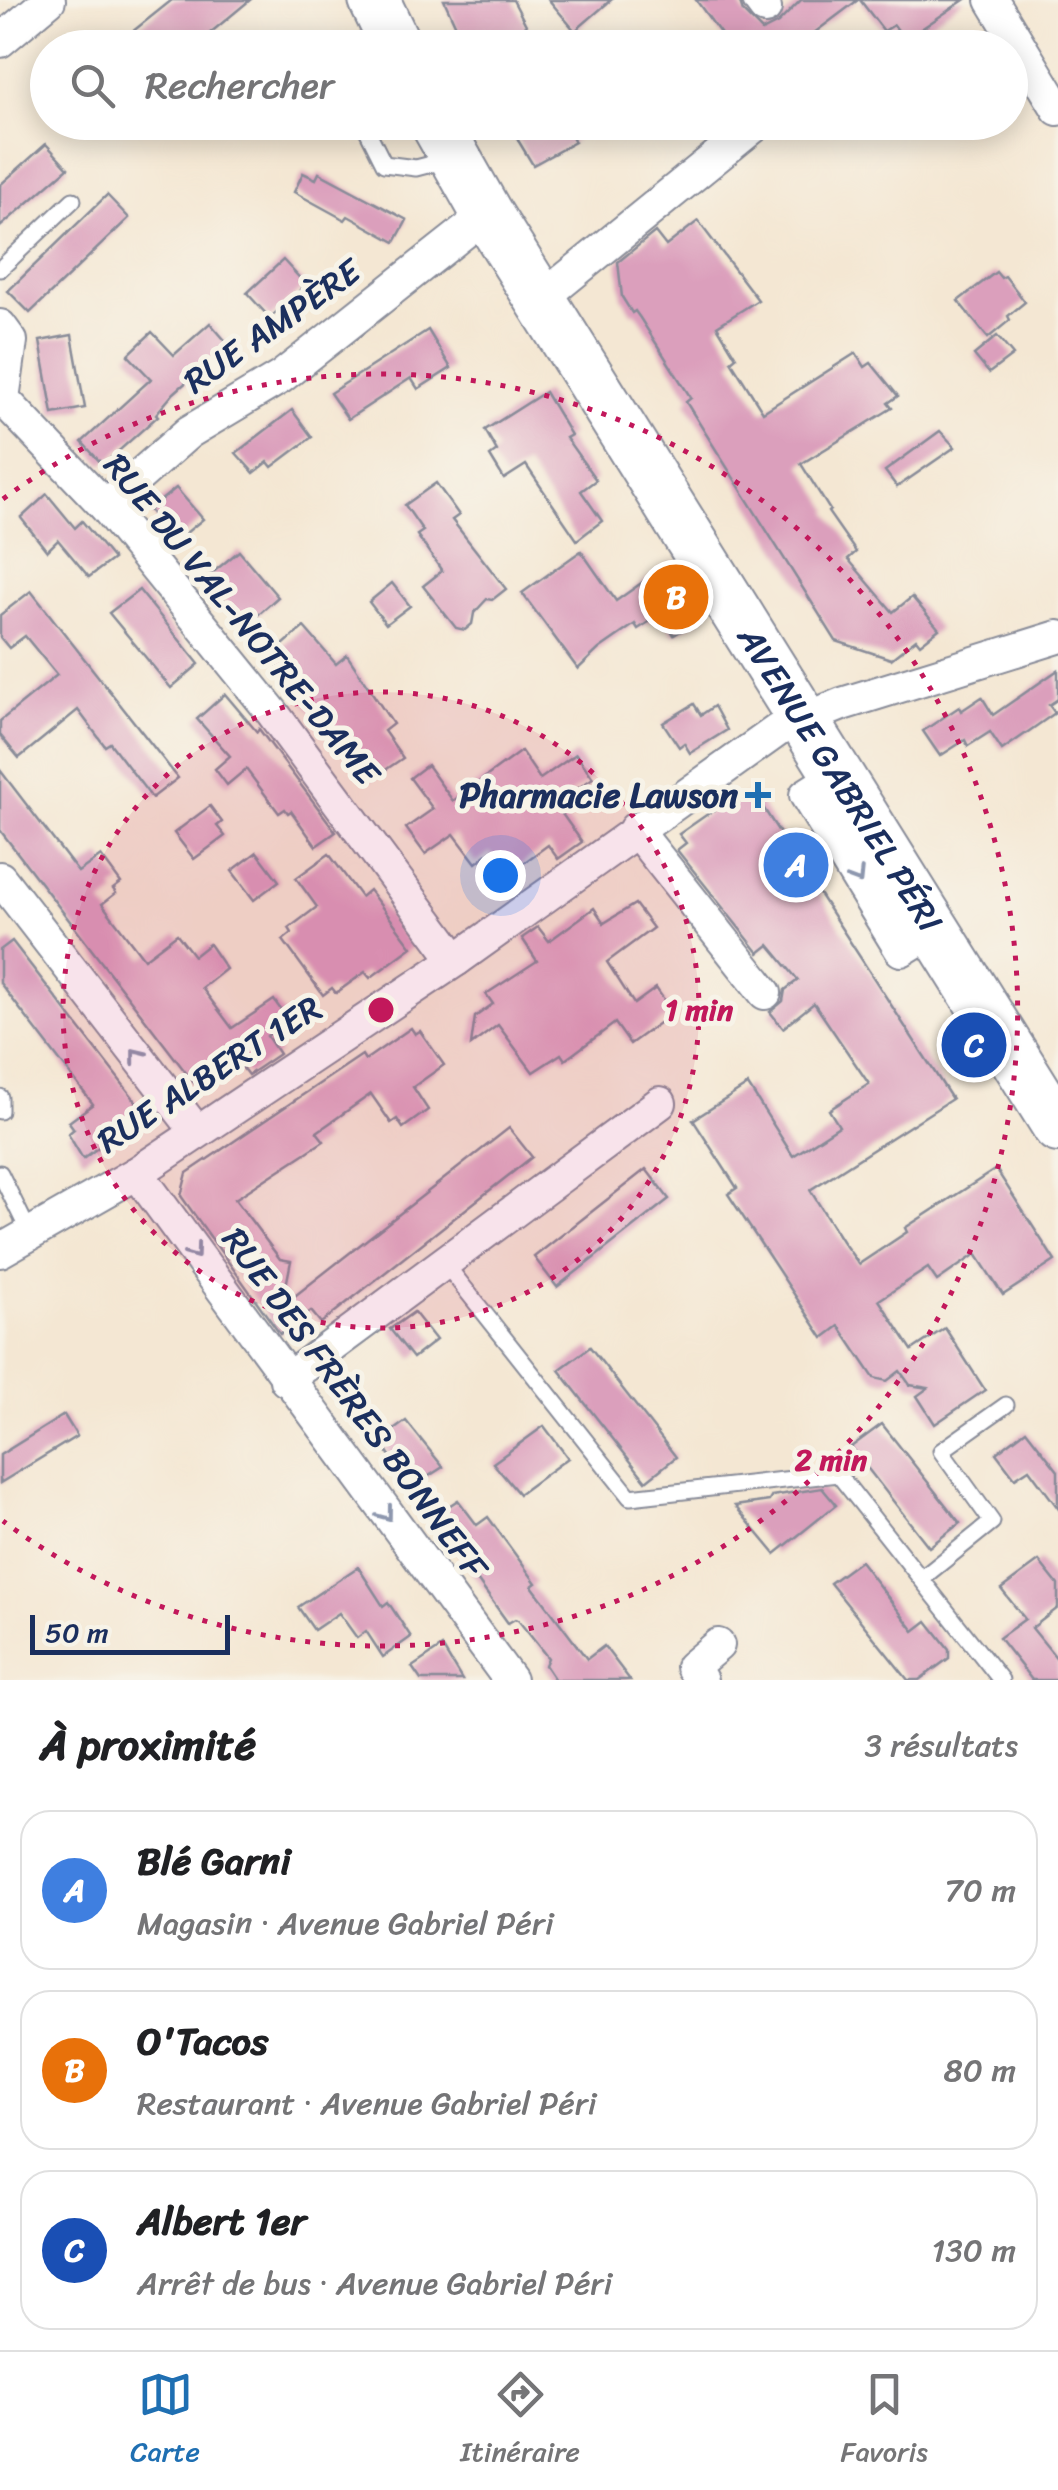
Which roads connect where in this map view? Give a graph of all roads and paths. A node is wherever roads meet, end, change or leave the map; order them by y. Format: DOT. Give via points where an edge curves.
graph roads {
  1 [pos="49,0"];
  2 [pos="992,0"];
  3 [pos="1011,30"];
  4 [pos="0,40"];
  5 [pos="1028,57"];
  6 [pos="1056,101"];
  7 [pos="372,140"];
  8 [pos="445,140"];
  9 [pos="737,140"];
  10 [pos="72,200"];
  11 [pos="488,214"];
  12 [pos="0,268"];
  13 [pos="541,300"];
  14 [pos="0,326"];
  15 [pos="2,403"];
  16 [pos="105,506"];
  17 [pos="1058,637"];
  18 [pos="803,720"];
  19 [pos="635,829"];
  20 [pos="0,878"];
  21 [pos="456,960"];
  22 [pos="766,993"];
  23 [pos="0,1097"];
  24 [pos="660,1104"];
  25 [pos="0,1111"];
  26 [pos="1058,1127"];
  27 [pos="197,1132"];
  28 [pos="0,1173"];
  29 [pos="137,1173"];
  30 [pos="30,1234"];
  31 [pos="0,1251"];
  32 [pos="443,1261"];
  33 [pos="286,1380"];
  34 [pos="1006,1405"];
  35 [pos="921,1579"];
  36 [pos="718,1645"];
  37 [pos="510,1680"];
  38 [pos="702,1680"];
  39 [pos="1001,1680"];
  1 -- 4 [label="street"];
  2 -- 3 [label="street"];
  5 -- 6 [label="street"];
  7 -- 8 [label="lane" via="384,164 416,168"];
  8 -- 11 [label="main road, AVENUE GABRIEL PÉRI"];
  9 -- 13 [label="street"];
  10 -- 12 [label="lane"];
  11 -- 13 [label="main road, AVENUE GABRIEL PÉRI"];
  11 -- 16 [label="street, RUE AMPÈRE" via="282,377 189,432"];
  13 -- 18 [label="main road, AVENUE GABRIEL PÉRI"];
  14 -- 15 [label="street, RUE DU VAL-NOTRE-DAME" via="11,340"];
  15 -- 16 [label="street, RUE DU VAL-NOTRE-DAME"];
  16 -- 21 [label="street, RUE DU VAL-NOTRE-DAME" via="272,712"];
  17 -- 18 [label="street, RUE ALBERT 1ER"];
  18 -- 19 [label="street, RUE ALBERT 1ER" via="778,730"];
  18 -- 26 [label="main road, AVENUE GABRIEL PÉRI"];
  19 -- 21 [label="street, RUE ALBERT 1ER"];
  19 -- 22 [label="street"];
  27 -- 20 [label="street, one-way"];
  21 -- 27 [label="street, RUE ALBERT 1ER"];
  23 -- 25 [label="lane"];
  24 -- 32 [label="street"];
  27 -- 29 [label="street, RUE ALBERT 1ER"];
  28 -- 30 [label="lane"];
  29 -- 30 [label="street, RUE ALBERT 1ER"];
  29 -- 33 [label="street, RUE DES FRÈRES BONNEFF, one-way"];
  30 -- 31 [label="street, RUE ALBERT 1ER"];
  32 -- 33 [label="street"];
  32 -- 35 [label="lane" via="630,1496 838,1474"];
  33 -- 37 [label="street, RUE DES FRÈRES BONNEFF, one-way"];
  34 -- 35 [label="lane" via="941,1450 992,1522"];
  35 -- 39 [label="lane"];
  36 -- 38 [label="street" via="692,1667"];
}
